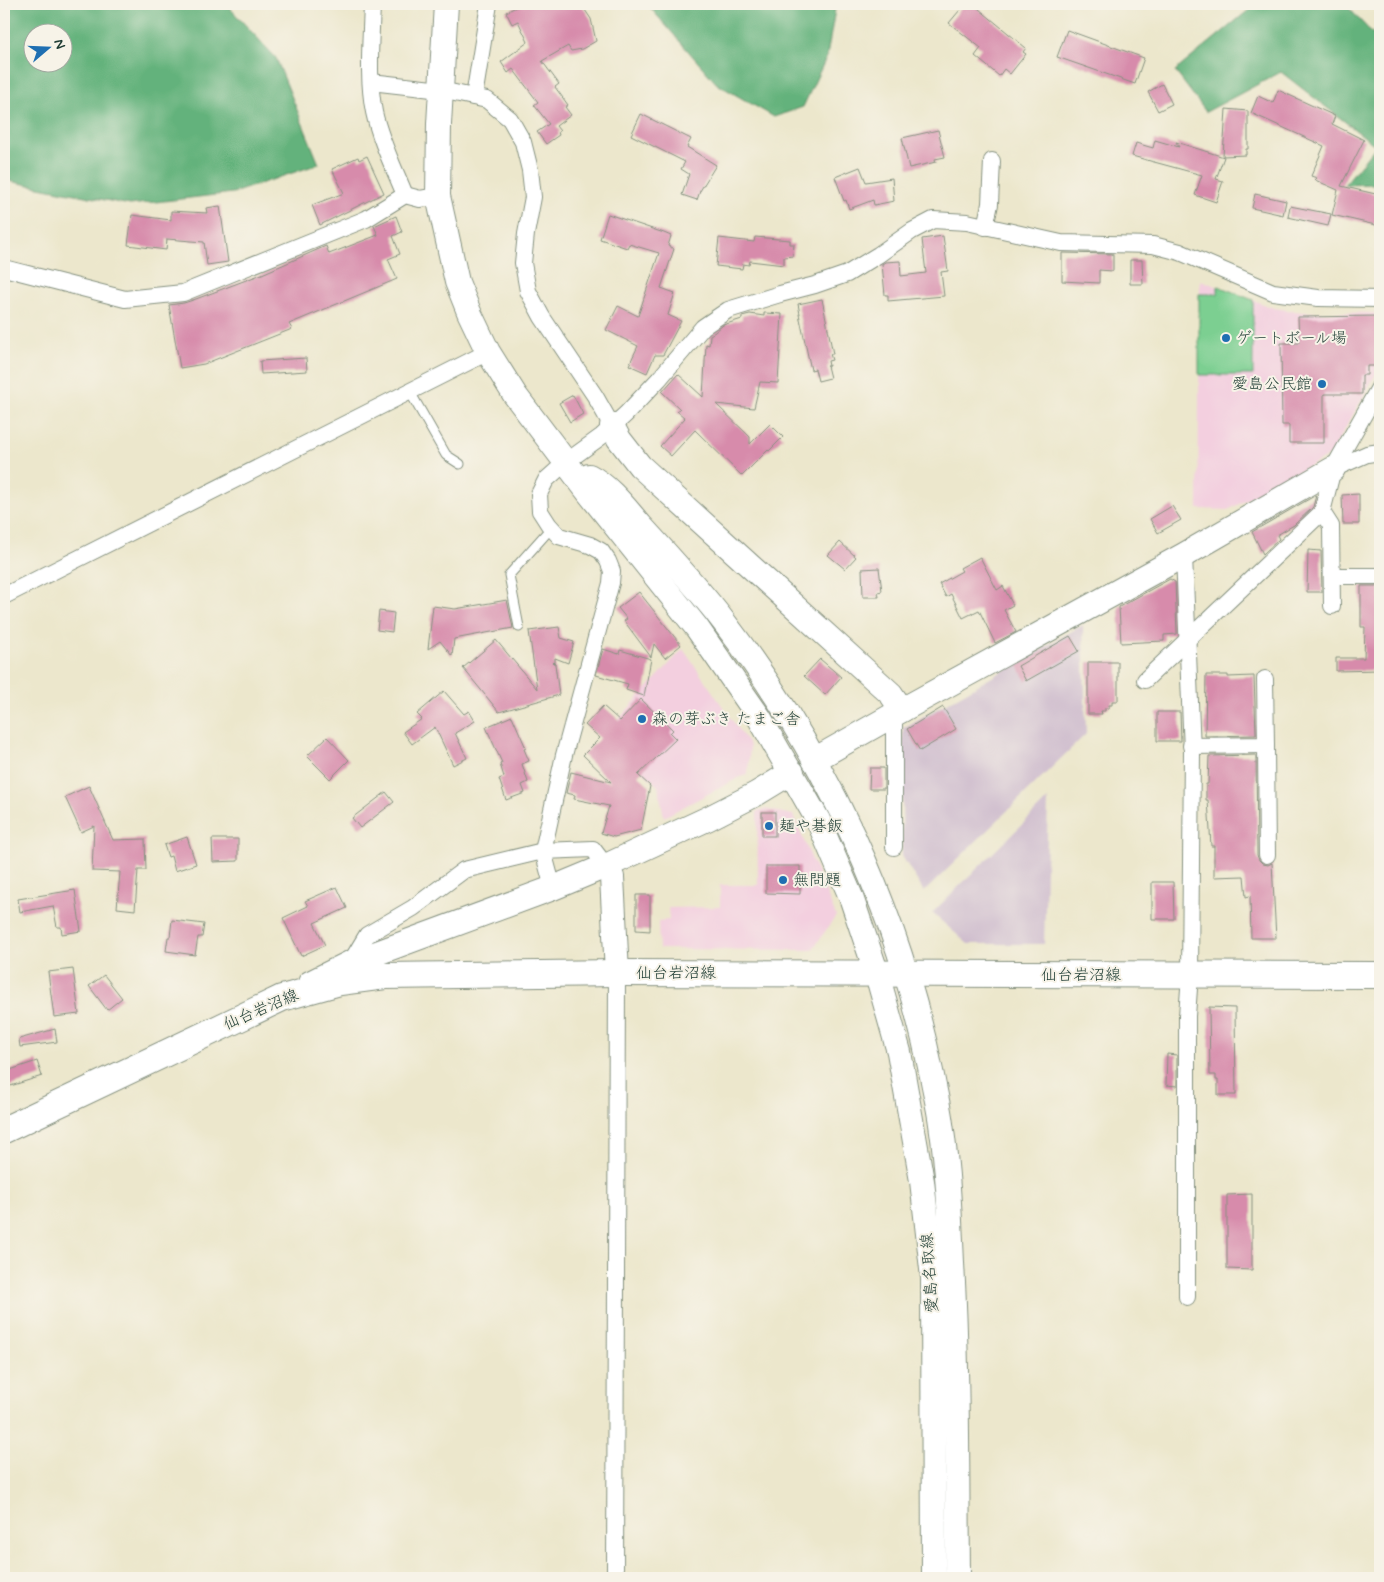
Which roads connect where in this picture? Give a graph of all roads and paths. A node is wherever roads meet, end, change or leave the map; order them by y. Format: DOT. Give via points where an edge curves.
graph roads {
  1 [pos="372,4"];
  2 [pos="446,4"];
  3 [pos="489,4"];
  4 [pos="371,82"];
  5 [pos="441,90"];
  6 [pos="474,97"];
  7 [pos="992,161"];
  8 [pos="405,195"];
  9 [pos="438,196"];
  10 [pos="986,227"];
  11 [pos="4,268"];
  12 [pos="1380,299"];
  13 [pos="488,352"];
  14 [pos="1380,386"];
  15 [pos="410,392"];
  16 [pos="612,426"];
  17 [pos="1380,452"];
  18 [pos="566,462"];
  19 [pos="460,464"];
  20 [pos="1333,469"];
  21 [pos="1322,512"];
  22 [pos="551,528"];
  23 [pos="1184,555"];
  24 [pos="1332,576"];
  25 [pos="1380,576"];
  26 [pos="4,596"];
  27 [pos="1332,606"];
  28 [pos="519,627"];
  29 [pos="1187,639"];
  30 [pos="1265,679"];
  31 [pos="1145,680"];
  32 [pos="898,712"];
  33 [pos="1266,745"];
  34 [pos="1191,746"];
  35 [pos="814,760"];
  36 [pos="792,772"];
  37 [pos="894,846"];
  38 [pos="543,851"];
  39 [pos="1267,855"];
  40 [pos="606,866"];
  41 [pos="553,888"];
  42 [pos="345,972"];
  43 [pos="617,972"];
  44 [pos="877,974"];
  45 [pos="906,974"];
  46 [pos="1190,975"];
  47 [pos="1380,975"];
  48 [pos="4,1130"];
  49 [pos="1187,1296"];
  50 [pos="615,1578"];
  51 [pos="934,1578"];
  52 [pos="958,1578"];
  1 -- 4 [label="street"];
  2 -- 5 [label="street, 愛島名取線"];
  3 -- 6 [label="street"];
  4 -- 5 [label="street"];
  4 -- 8 [label="street" via="374,111"];
  5 -- 6 [label="street"];
  5 -- 9 [label="street, 愛島名取線"];
  6 -- 16 [label="street" via="487,100 510,119 523,142 533,197 523,264 528,291"];
  7 -- 10 [label="street"];
  8 -- 9 [label="street" via="420,199"];
  8 -- 11 [label="street" via="366,219 183,292 124,299"];
  9 -- 13 [label="street, 愛島名取線" via="457,282"];
  10 -- 12 [label="street" via="1061,243 1153,246 1180,252 1273,292 1318,298"];
  10 -- 16 [label="street" via="933,220 847,274 728,310 703,327 659,379"];
  13 -- 15 [label="street"];
  13 -- 18 [label="street, 愛島名取線" via="515,395"];
  14 -- 20 [label="street"];
  15 -- 19 [label="lane" via="446,455"];
  15 -- 26 [label="street"];
  16 -- 18 [label="street"];
  16 -- 32 [label="street" via="640,466 891,694"];
  17 -- 20 [label="street" via="1367,454"];
  18 -- 22 [label="street" via="546,480 538,494 540,511"];
  18 -- 35 [label="street, 愛島名取線" via="598,480 694,584 758,668"];
  18 -- 36 [label="street, 愛島名取線" via="697,628 759,717"];
  20 -- 21 [label="street"];
  20 -- 23 [label="street"];
  21 -- 24 [label="street" via="1332,526"];
  21 -- 29 [label="street"];
  22 -- 28 [label="lane" via="509,575"];
  22 -- 38 [label="street" via="559,536 601,550 612,571 564,755"];
  23 -- 29 [label="street"];
  23 -- 32 [label="street"];
  24 -- 25 [label="street"];
  24 -- 27 [label="street"];
  29 -- 31 [label="street"];
  29 -- 34 [label="street"];
  30 -- 33 [label="street"];
  32 -- 35 [label="street"];
  32 -- 37 [label="street"];
  33 -- 34 [label="street"];
  33 -- 39 [label="street"];
  34 -- 46 [label="street"];
  35 -- 45 [label="street, 愛島名取線" via="862,859"];
  36 -- 40 [label="street" via="709,818"];
  36 -- 44 [label="street, 愛島名取線" via="837,863"];
  38 -- 40 [label="street" via="593,849"];
  38 -- 41 [label="street"];
  38 -- 42 [label="street" via="464,870 412,908 367,935"];
  40 -- 41 [label="street"];
  40 -- 43 [label="street" via="612,877"];
  41 -- 42 [label="street"];
  42 -- 43 [label="main road, 仙台岩沼線" via="385,976"];
  42 -- 48 [label="main road, 仙台岩沼線" via="282,998"];
  43 -- 44 [label="main road, 仙台岩沼線"];
  43 -- 50 [label="street"];
  44 -- 45 [label="main road, 仙台岩沼線"];
  44 -- 51 [label="street, 愛島名取線" via="899,1052 922,1181 933,1278"];
  45 -- 46 [label="main road, 仙台岩沼線"];
  45 -- 52 [label="street, 愛島名取線" via="924,1036 941,1124 950,1223 956,1335"];
  46 -- 47 [label="main road, 仙台岩沼線"];
  46 -- 49 [label="street"];
}
